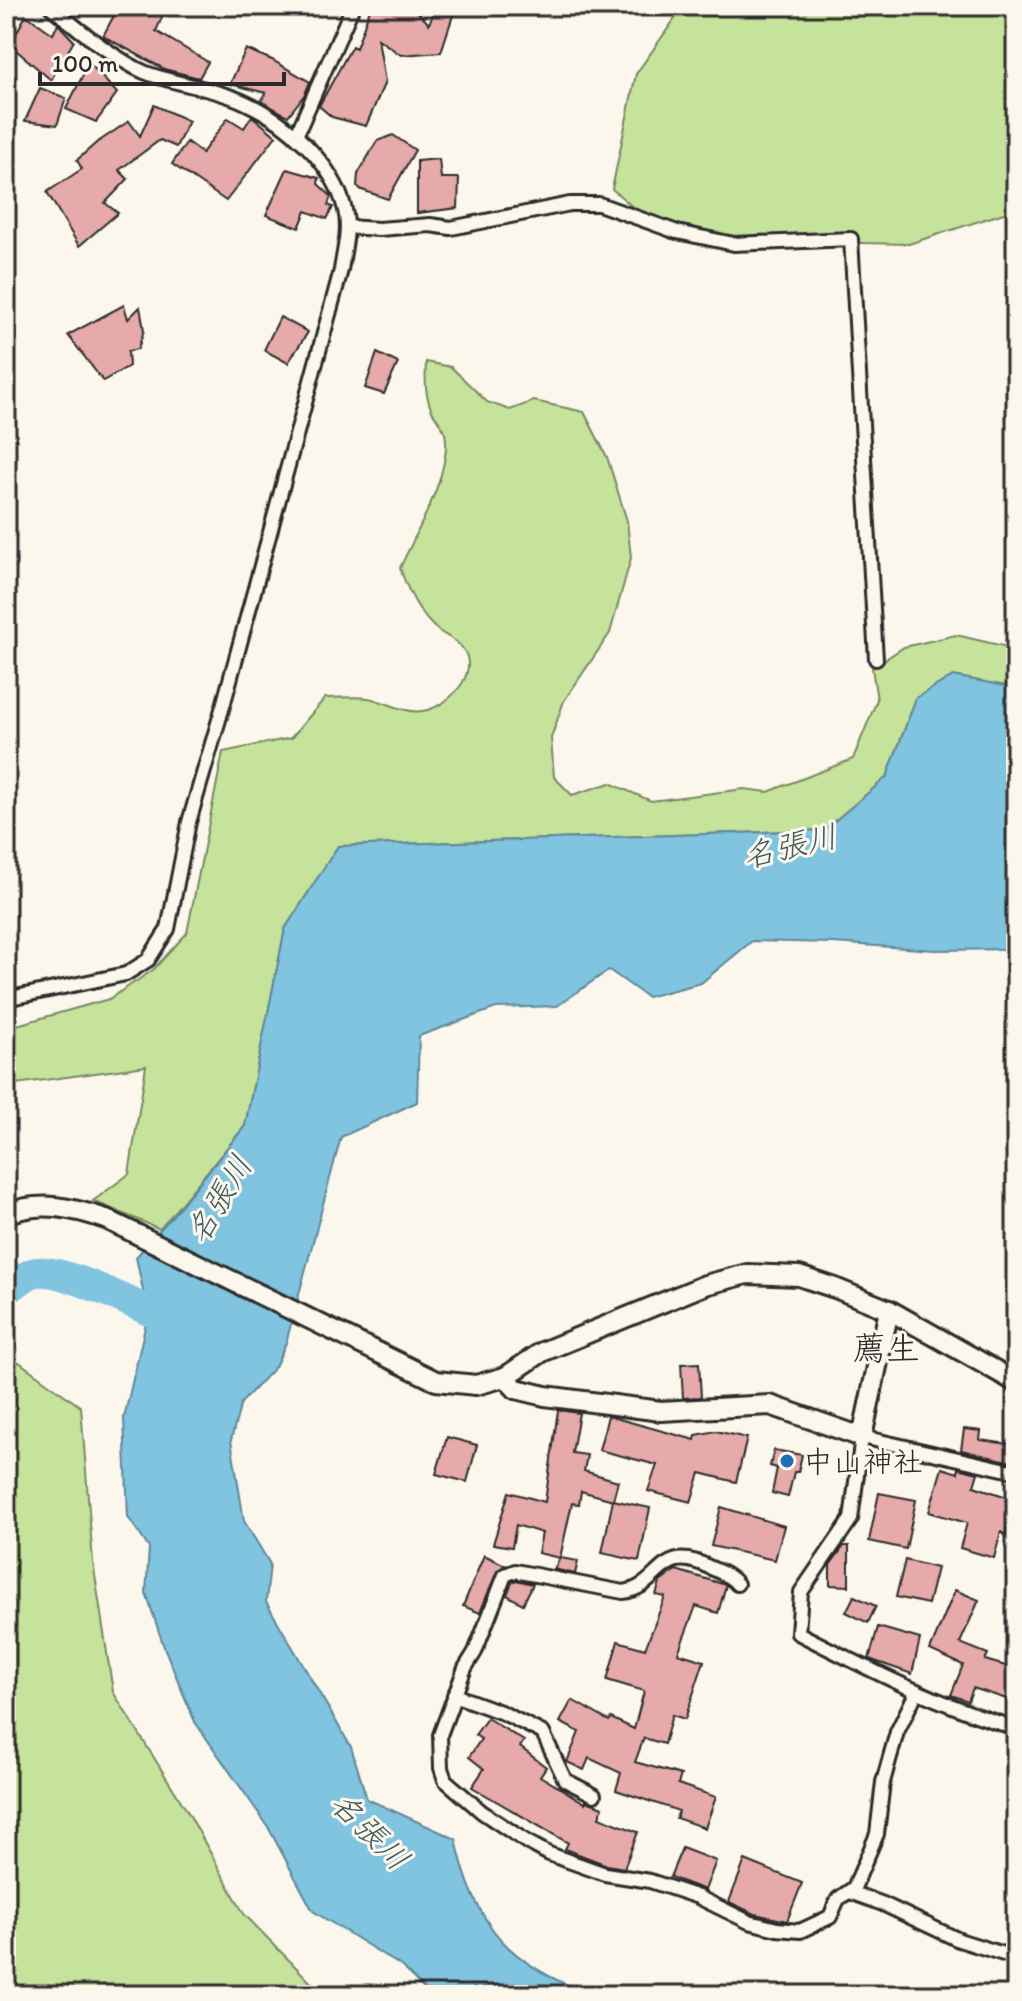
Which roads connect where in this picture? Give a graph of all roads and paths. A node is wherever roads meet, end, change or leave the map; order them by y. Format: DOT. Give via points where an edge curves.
graph roads {
  1 [pos="50,6"];
  2 [pos="353,6"];
  3 [pos="296,136"];
  4 [pos="347,227"];
  5 [pos="876,659"];
  6 [pos="6,999"];
  7 [pos="6,1214"];
  8 [pos="889,1310"];
  9 [pos="505,1377"];
  10 [pos="1016,1382"];
  11 [pos="862,1437"];
  12 [pos="1016,1472"];
  13 [pos="737,1584"];
  14 [pos="917,1691"];
  15 [pos="454,1695"];
  16 [pos="1016,1728"];
  17 [pos="594,1795"];
  18 [pos="850,1892"];
  19 [pos="1016,1958"];
  1 -- 3 [label="street" via="143,72 244,102"];
  2 -- 3 [label="street"];
  3 -- 4 [label="street" via="334,183"];
  4 -- 5 [label="street" via="451,228 570,204 599,204 677,232 734,244 851,239"];
  4 -- 6 [label="street" via="341,270 189,822 168,929 148,960 126,974"];
  7 -- 9 [label="main road" via="66,1206 106,1219 436,1381 476,1385"];
  8 -- 9 [label="main road" via="799,1276 747,1274 705,1285 542,1352"];
  8 -- 10 [label="main road"];
  8 -- 11 [label="main road"];
  9 -- 11 [label="main road" via="516,1389 545,1396 661,1411 770,1405"];
  11 -- 12 [label="street"];
  11 -- 14 [label="street" via="851,1519 801,1592 798,1633"];
  13 -- 15 [label="street" via="695,1560 673,1560 638,1590 623,1592 515,1571 505,1575"];
  14 -- 16 [label="street"];
  14 -- 18 [label="street" via="897,1732 883,1782 877,1834"];
  15 -- 17 [label="street" via="543,1733 565,1780"];
  15 -- 18 [label="street" via="440,1735 445,1780 482,1812 549,1854 605,1874 650,1881 777,1929 800,1931 819,1924"];
  18 -- 19 [label="street" via="959,1940"];
}
